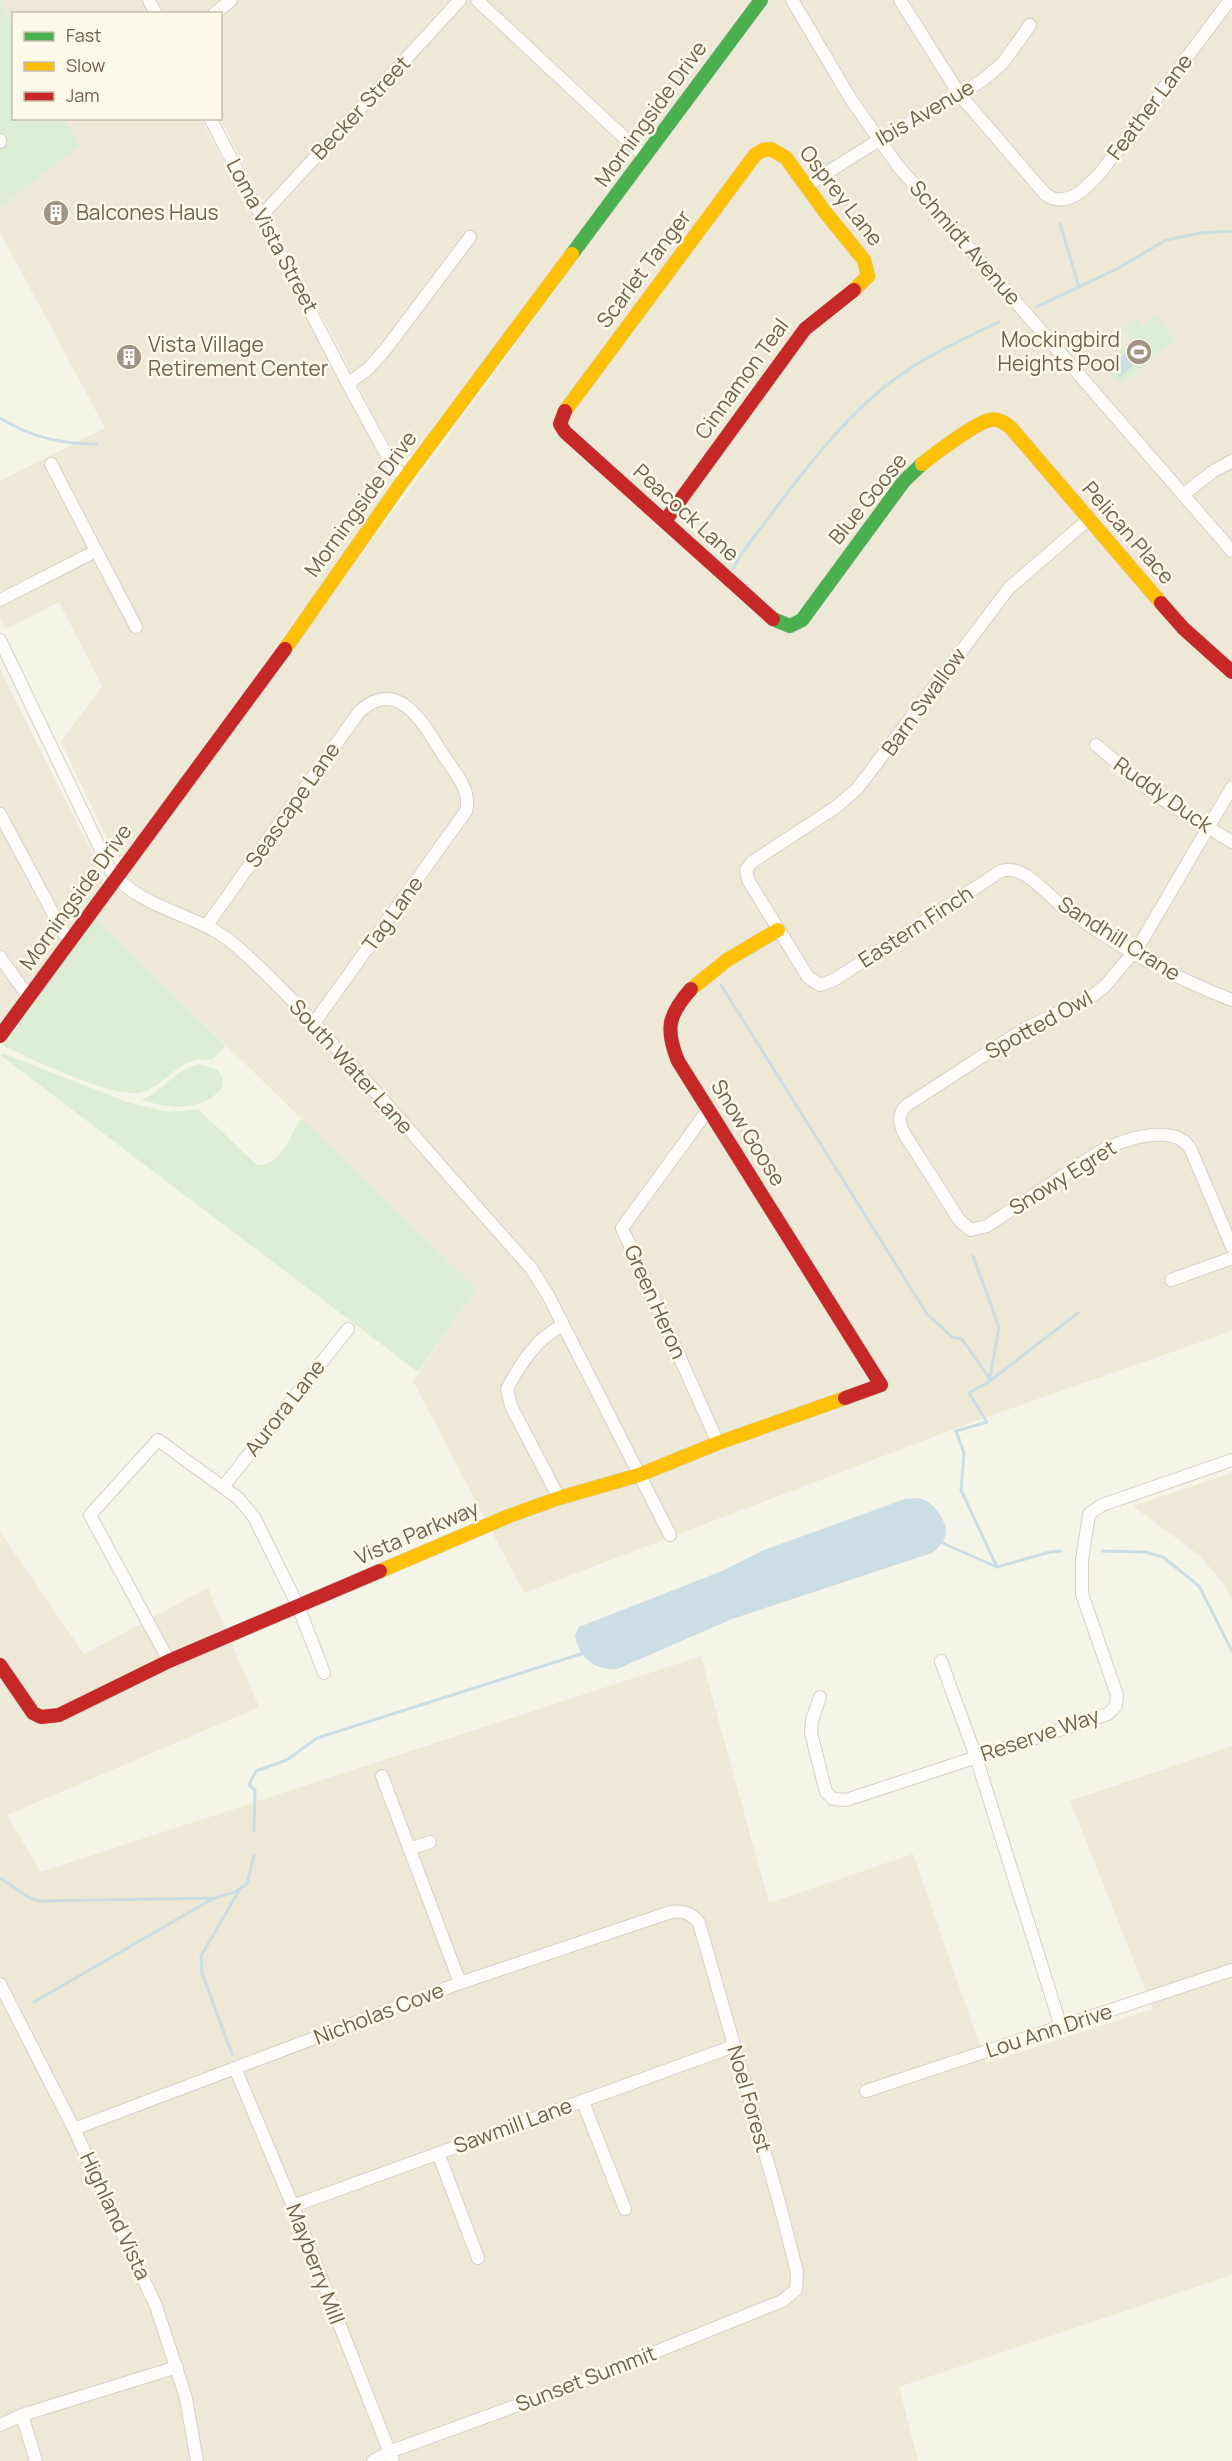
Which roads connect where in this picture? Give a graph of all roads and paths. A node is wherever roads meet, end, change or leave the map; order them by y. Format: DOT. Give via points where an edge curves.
graph roads {
  1 [pos="231,0"];
  2 [pos="460,0"];
  3 [pos="477,0"];
  4 [pos="761,0"];
  5 [pos="792,0"];
  6 [pos="900,0"];
  7 [pos="1230,0"];
  8 [pos="216,12"];
  9 [pos="1030,25"];
  10 [pos="960,95"];
  11 [pos="211,120"];
  12 [pos="879,140"];
  13 [pos="770,148"];
  14 [pos="645,158"];
  15 [pos="806,186"];
  16 [pos="262,215"];
  17 [pos="470,237"];
  18 [pos="868,277"];
  19 [pos="348,384"];
  20 [pos="996,418"];
  21 [pos="560,424"];
  22 [pos="1232,461"];
  23 [pos="51,464"];
  24 [pos="405,478"];
  25 [pos="1183,495"];
  26 [pos="1089,519"];
  27 [pos="665,521"];
  28 [pos="96,551"];
  29 [pos="1232,551"];
  30 [pos="0,600"];
  31 [pos="790,626"];
  32 [pos="136,627"];
  33 [pos="0,640"];
  34 [pos="1232,672"];
  35 [pos="1096,746"];
  36 [pos="1232,787"];
  37 [pos="468,803"];
  38 [pos="0,814"];
  39 [pos="1208,829"];
  40 [pos="1232,842"];
  41 [pos="1012,869"];
  42 [pos="117,878"];
  43 [pos="207,925"];
  44 [pos="778,930"];
  45 [pos="71,940"];
  46 [pos="1134,953"];
  47 [pos="0,957"];
  48 [pos="31,994"];
  49 [pos="1232,1000"];
  50 [pos="314,1023"];
  51 [pos="0,1036"];
  52 [pos="708,1110"];
  53 [pos="971,1230"];
  54 [pos="1232,1247"];
  55 [pos="1232,1258"];
  56 [pos="1171,1280"];
  57 [pos="562,1326"];
  58 [pos="348,1329"];
  59 [pos="881,1385"];
  60 [pos="718,1443"];
  61 [pos="1232,1460"];
  62 [pos="639,1475"];
  63 [pos="223,1487"];
  64 [pos="559,1498"];
  65 [pos="670,1535"];
  66 [pos="298,1606"];
  67 [pos="169,1661"];
  68 [pos="941,1661"];
  69 [pos="0,1665"];
  70 [pos="324,1673"];
  71 [pos="820,1697"];
  72 [pos="976,1757"];
  73 [pos="382,1776"];
  74 [pos="430,1842"];
  75 [pos="410,1849"];
  76 [pos="687,1914"];
  77 [pos="1232,1970"];
  78 [pos="460,1983"];
  79 [pos="0,1984"];
  80 [pos="1061,2027"];
  81 [pos="734,2046"];
  82 [pos="235,2068"];
  83 [pos="866,2091"];
  84 [pos="583,2102"];
  85 [pos="74,2128"];
  86 [pos="438,2153"];
  87 [pos="293,2206"];
  88 [pos="625,2209"];
  89 [pos="478,2258"];
  90 [pos="796,2290"];
  91 [pos="177,2367"];
  92 [pos="22,2415"];
  93 [pos="0,2425"];
  94 [pos="391,2456"];
  95 [pos="36,2461"];
  96 [pos="196,2461"];
  97 [pos="372,2461"];
  1 -- 8 [label="street"];
  2 -- 16 [label="street, Becker Street"];
  3 -- 14 [label="street"];
  4 -- 14 [label="street, Morningside Drive"];
  5 -- 12 [label="street, Schmidt Avenue"];
  6 -- 10 [label="street"];
  7 -- 10 [label="street, Feather Lane" via="1101,172 1081,192 1066,200 1046,195"];
  9 -- 10 [label="street, Ibis Avenue" via="997,68"];
  10 -- 12 [label="street, Ibis Avenue"];
  11 -- 16 [label="street, Loma Vista Street"];
  12 -- 15 [label="street, Ibis Avenue"];
  12 -- 25 [label="street, Schmidt Avenue"];
  13 -- 15 [label="street, Osprey Lane" via="786,158"];
  13 -- 21 [label="street, Scarlet Tanger" via="755,155 566,409"];
  14 -- 24 [label="street, Morningside Drive"];
  15 -- 18 [label="street, Osprey Lane" via="864,260"];
  16 -- 19 [label="street, Loma Vista Street"];
  17 -- 19 [label="street" via="385,350"];
  18 -- 27 [label="street, Cinnamon Teal" via="805,329"];
  19 -- 24 [label="street, Loma Vista Street" via="392,465"];
  20 -- 26 [label="street, Pelican Place" via="1011,428"];
  20 -- 31 [label="street, Blue Goose" via="981,423 924,462 904,481 802,620"];
  21 -- 27 [label="street, Peacock Lane"];
  22 -- 25 [label="street"];
  23 -- 28 [label="street"];
  24 -- 42 [label="street, Morningside Drive"];
  25 -- 29 [label="street, Schmidt Avenue"];
  26 -- 34 [label="street, Pelican Place" via="1183,628"];
  26 -- 44 [label="street, Barn Swallow" via="1009,588 857,789 757,858 746,870 750,886"];
  27 -- 31 [label="street, Peacock Lane" via="774,619"];
  28 -- 30 [label="street"];
  28 -- 32 [label="street"];
  33 -- 42 [label="street, South Water Lane" via="106,863"];
  35 -- 39 [label="street, Ruddy Duck" via="1152,792"];
  36 -- 39 [label="street, Spotted Owl"];
  37 -- 43 [label="street, Seascape Lane" via="462,785 419,718 405,705 389,700 373,702 359,712"];
  37 -- 50 [label="street, Tag Lane" via="461,819"];
  38 -- 45 [label="street" via="63,932"];
  39 -- 40 [label="street, Ruddy Duck"];
  39 -- 46 [label="street, Spotted Owl"];
  41 -- 44 [label="street, Eastern Finch" via="1001,871 834,980 819,985 808,977"];
  41 -- 46 [label="street, Sandhill Crane"];
  42 -- 43 [label="street, South Water Lane" via="153,903"];
  42 -- 45 [label="street, Morningside Drive"];
  43 -- 50 [label="street, South Water Lane" via="236,946"];
  44 -- 52 [label="street, Snow Goose" via="702,978 685,993 672,1016 669,1036 678,1061"];
  45 -- 48 [label="street, Morningside Drive"];
  46 -- 49 [label="street, Sandhill Crane"];
  46 -- 53 [label="street, Spotted Owl" via="1099,992 1012,1037 907,1105 900,1117 902,1129 960,1221"];
  47 -- 48 [label="street" via="22,988"];
  48 -- 51 [label="street, Morningside Drive"];
  50 -- 57 [label="street, South Water Lane" via="531,1268"];
  52 -- 59 [label="street, Snow Goose"];
  52 -- 60 [label="street, Green Heron" via="622,1228"];
  53 -- 54 [label="street, Snowy Egret" via="987,1226 1110,1146 1131,1138 1170,1136 1188,1145"];
  55 -- 56 [label="street"];
  57 -- 62 [label="street, South Water Lane"];
  57 -- 64 [label="street" via="539,1342 507,1389 511,1406"];
  58 -- 63 [label="street, Aurora Lane"];
  59 -- 60 [label="street, Vista Parkway"];
  60 -- 62 [label="street, Vista Parkway"];
  61 -- 72 [label="street, Reserve Way" via="1102,1505 1089,1514 1082,1594 1117,1695 1116,1706 1108,1714"];
  62 -- 64 [label="street, Vista Parkway"];
  62 -- 65 [label="street, South Water Lane"];
  63 -- 66 [label="street" via="254,1517"];
  63 -- 67 [label="street" via="158,1440 90,1515"];
  64 -- 66 [label="street, Vista Parkway"];
  66 -- 67 [label="street, Vista Parkway"];
  66 -- 70 [label="street"];
  67 -- 69 [label="street, Vista Parkway" via="50,1717 41,1717 27,1708"];
  68 -- 72 [label="street"];
  71 -- 72 [label="street, Reserve Way" via="812,1733 826,1792 833,1799 846,1800"];
  72 -- 80 [label="street"];
  73 -- 75 [label="street"];
  74 -- 75 [label="street"];
  75 -- 78 [label="street"];
  76 -- 78 [label="street, Nicholas Cove" via="672,1912"];
  76 -- 81 [label="street, Noel Forest" via="699,1923"];
  77 -- 80 [label="street, Lou Ann Drive"];
  78 -- 82 [label="street, Nicholas Cove"];
  79 -- 85 [label="street, Highland Vista"];
  80 -- 83 [label="street, Lou Ann Drive"];
  81 -- 84 [label="street, Sawmill Lane"];
  81 -- 90 [label="street, Noel Forest" via="797,2272"];
  82 -- 85 [label="street, Nicholas Cove"];
  82 -- 87 [label="street, Mayberry Mill"];
  84 -- 86 [label="street, Sawmill Lane"];
  84 -- 88 [label="street"];
  85 -- 91 [label="street, Highland Vista" via="156,2306"];
  86 -- 87 [label="street, Sawmill Lane"];
  86 -- 89 [label="street"];
  87 -- 94 [label="street, Mayberry Mill"];
  90 -- 94 [label="street, Sunset Summit" via="787,2299"];
  91 -- 92 [label="street"];
  91 -- 96 [label="street, Highland Vista"];
  92 -- 93 [label="street"];
  92 -- 95 [label="street"];
  94 -- 97 [label="street, Sunset Summit"];
}
